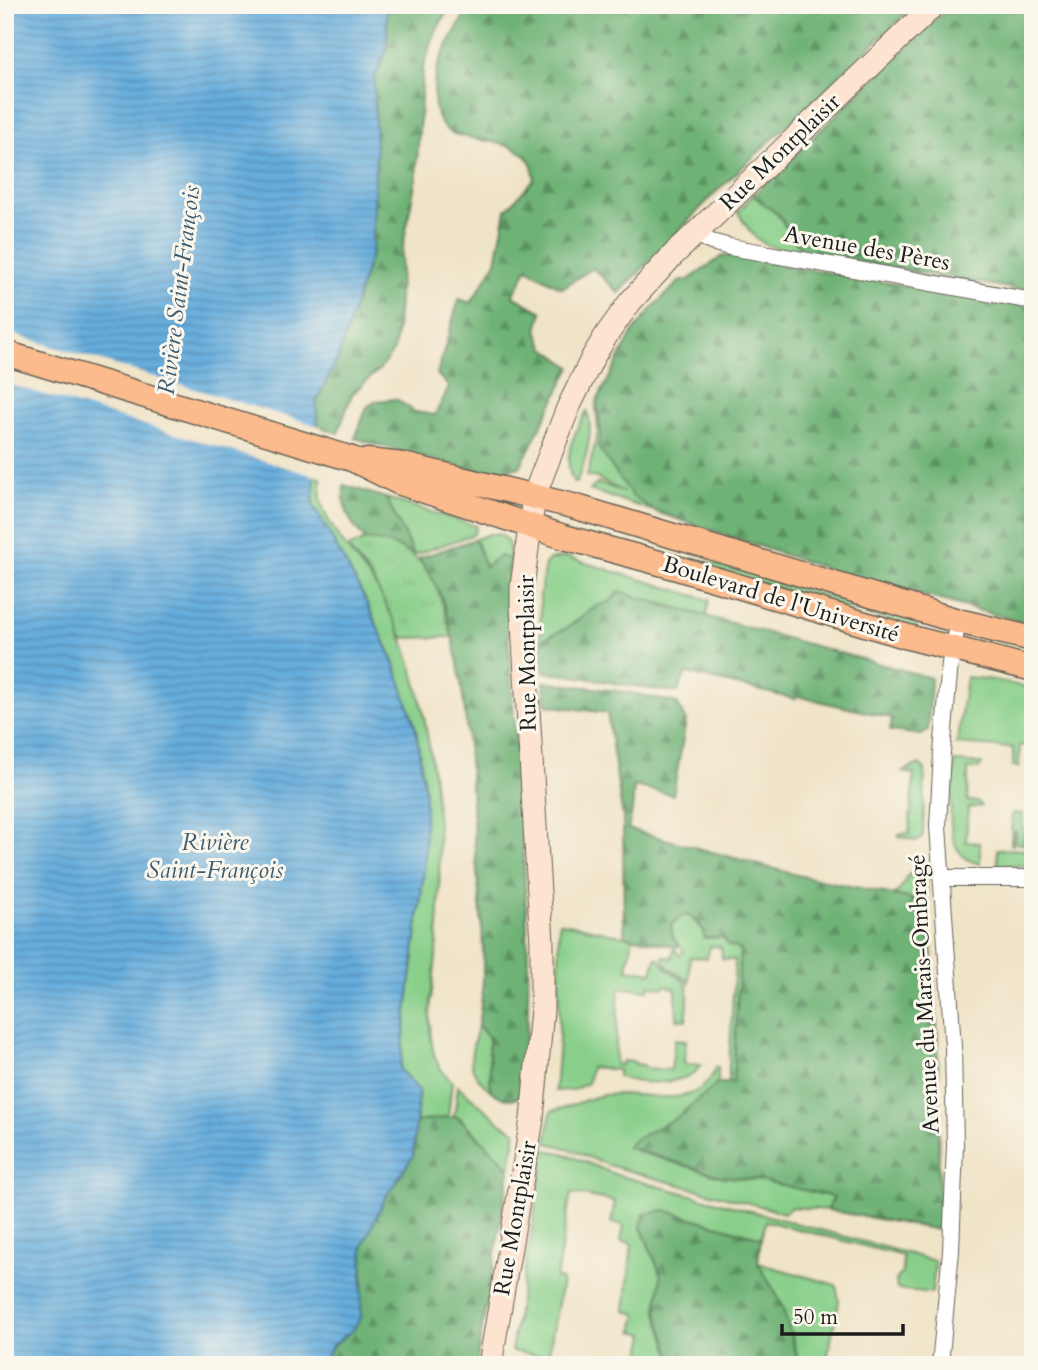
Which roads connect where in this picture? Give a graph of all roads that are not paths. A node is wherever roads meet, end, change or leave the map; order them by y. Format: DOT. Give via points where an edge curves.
graph roads {
  1 [pos="934,5"];
  2 [pos="696,233"];
  3 [pos="1033,300"];
  4 [pos="5,354"];
  5 [pos="352,459"];
  6 [pos="534,496"];
  7 [pos="530,525"];
  8 [pos="958,621"];
  9 [pos="1033,639"];
  10 [pos="952,649"];
  11 [pos="1033,669"];
  12 [pos="942,878"];
  13 [pos="1033,878"];
  14 [pos="490,1365"];
  15 [pos="940,1365"];
  1 -- 2 [label="street, Rue Montplaisir"];
  2 -- 3 [label="street, Avenue des Pères" via="730,247"];
  2 -- 6 [label="street, Rue Montplaisir" via="630,302 597,350 568,408"];
  4 -- 5 [label="main road"];
  5 -- 6 [label="main road, Boulevard de l'Université" via="403,465"];
  5 -- 7 [label="main road, Boulevard de l'Université" via="398,482"];
  6 -- 7 [label="street, Rue Montplaisir"];
  6 -- 8 [label="main road, Boulevard de l'Université"];
  7 -- 10 [label="main road, Boulevard de l'Université"];
  7 -- 14 [label="street, Rue Montplaisir" via="522,608 542,943 541,1030 528,1143"];
  8 -- 9 [label="main road, Boulevard de l'Université"];
  8 -- 10 [label="street, Avenue du Marais-Ombragé"];
  10 -- 11 [label="main road, Boulevard de l'Université"];
  10 -- 12 [label="street, Avenue du Marais-Ombragé" via="938,826"];
  12 -- 13 [label="street"];
  12 -- 15 [label="street, Avenue du Marais-Ombragé" via="955,1145"];
}
